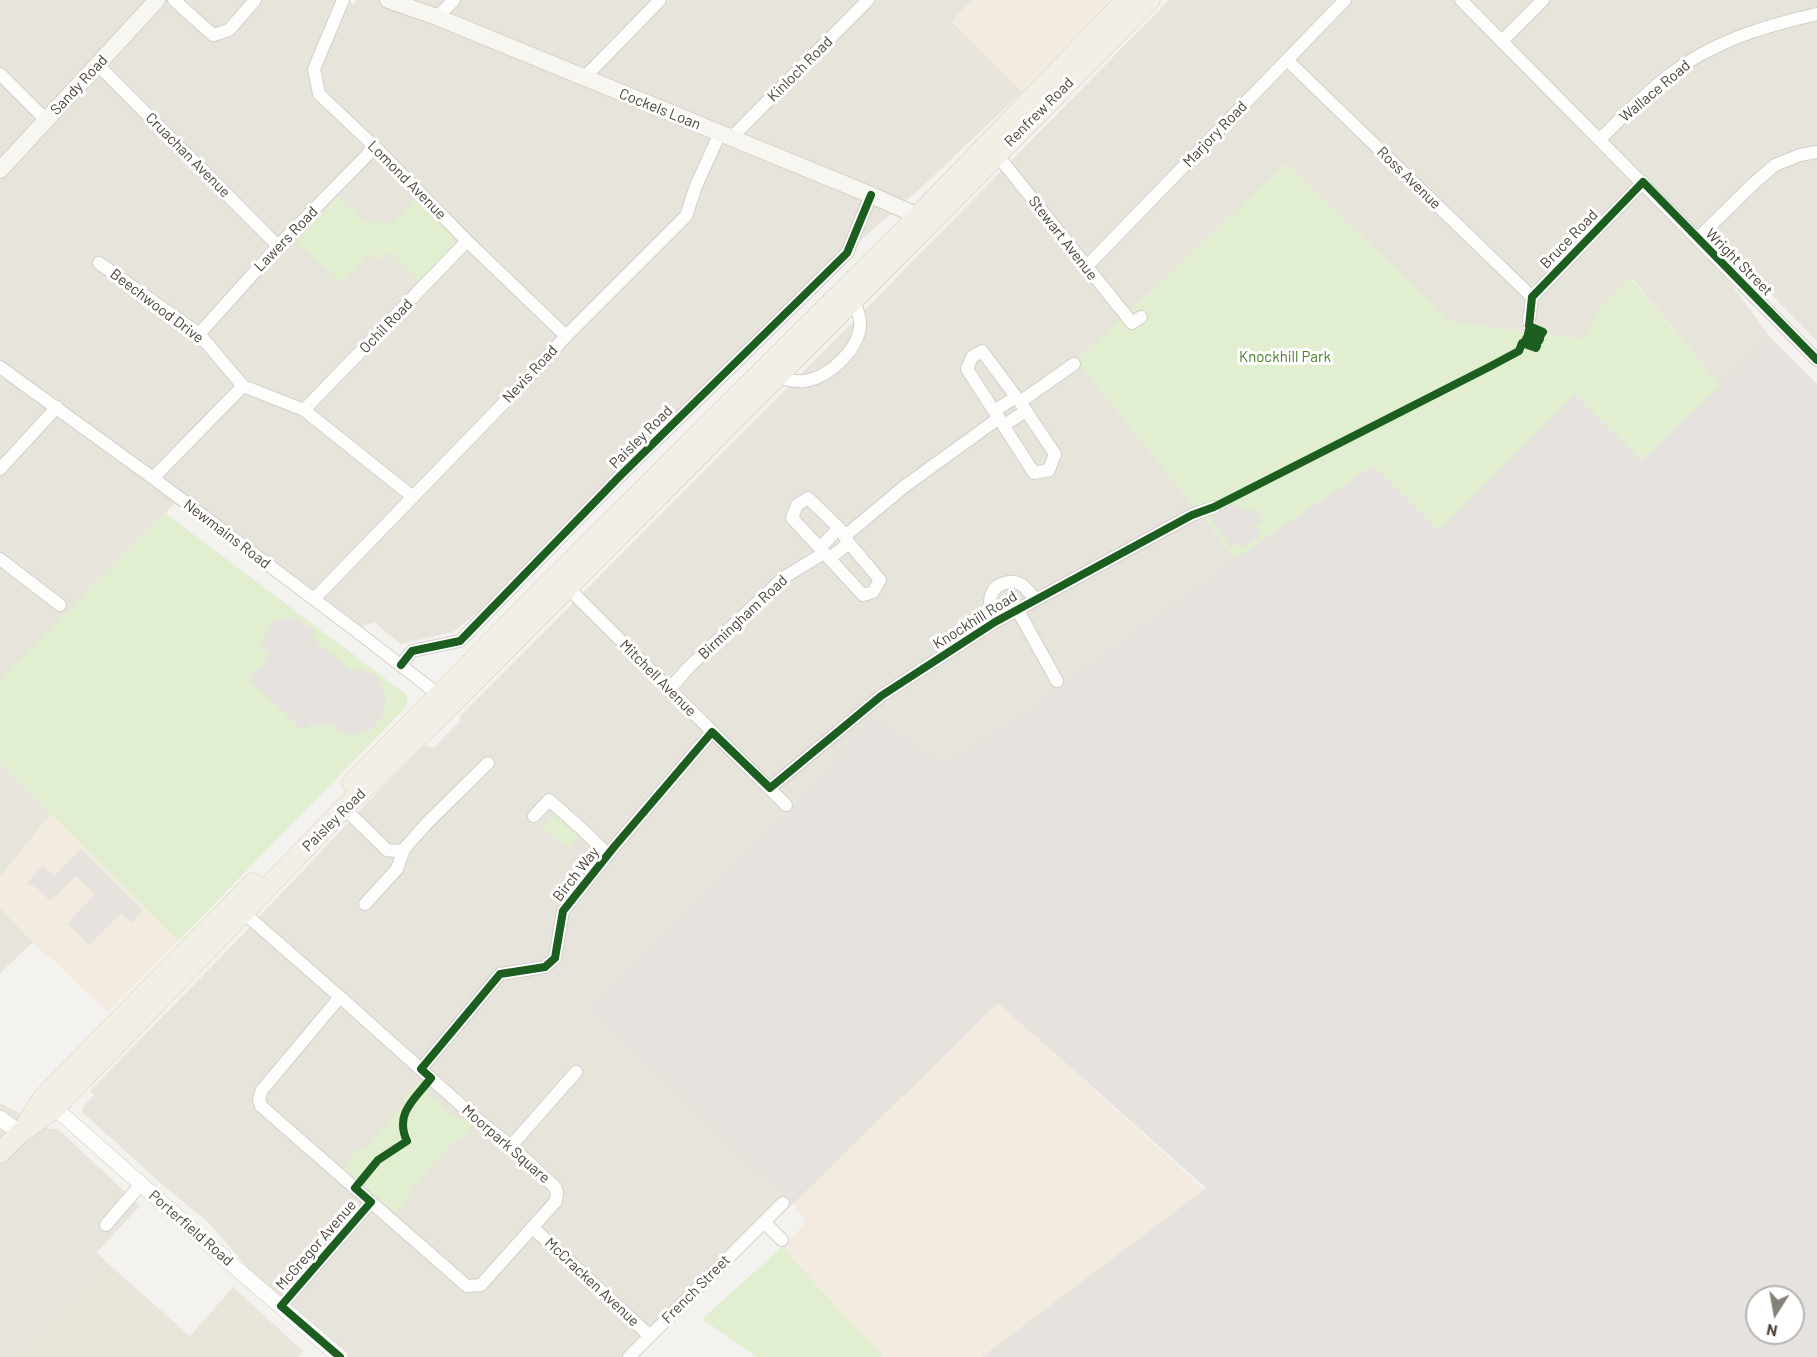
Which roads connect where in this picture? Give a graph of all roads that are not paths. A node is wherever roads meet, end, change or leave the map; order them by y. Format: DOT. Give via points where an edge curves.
graph roads {
  1 [pos="157,0"];
  2 [pos="174,0"];
  3 [pos="255,0"];
  4 [pos="343,0"];
  5 [pos="388,0"];
  6 [pos="454,0"];
  7 [pos="660,0"];
  8 [pos="868,0"];
  9 [pos="1126,0"];
  10 [pos="1149,0"];
  11 [pos="1345,0"];
  12 [pos="1461,0"];
  13 [pos="1543,0"];
  14 [pos="1817,14"];
  15 [pos="437,17"];
  16 [pos="1502,40"];
  17 [pos="1287,60"];
  18 [pos="98,64"];
  19 [pos="0,74"];
  20 [pos="584,78"];
  21 [pos="46,120"];
  22 [pos="726,135"];
  23 [pos="1600,139"];
  24 [pos="375,147"];
  25 [pos="992,149"];
  26 [pos="1817,152"];
  27 [pos="0,170"];
  28 [pos="1643,182"];
  29 [pos="871,195"];
  30 [pos="923,220"];
  31 [pos="1697,239"];
  32 [pos="467,241"];
  33 [pos="278,246"];
  34 [pos="99,263"];
  35 [pos="1086,267"];
  36 [pos="1532,297"];
  37 [pos="854,300"];
  38 [pos="1141,316"];
  39 [pos="1529,321"];
  40 [pos="199,334"];
  41 [pos="566,336"];
  42 [pos="1817,360"];
  43 [pos="1074,364"];
  44 [pos="0,367"];
  45 [pos="776,378"];
  46 [pos="243,386"];
  47 [pos="1020,403"];
  48 [pos="57,407"];
  49 [pos="304,410"];
  50 [pos="999,418"];
  51 [pos="0,469"];
  52 [pos="153,478"];
  53 [pos="413,497"];
  54 [pos="1214,507"];
  55 [pos="844,536"];
  56 [pos="825,553"];
  57 [pos="0,559"];
  58 [pos="561,582"];
  59 [pos="314,599"];
  60 [pos="1035,599"];
  61 [pos="60,605"];
  62 [pos="1017,609"];
  63 [pos="995,622"];
  64 [pos="401,665"];
  65 [pos="1057,681"];
  66 [pos="669,690"];
  67 [pos="445,700"];
  68 [pos="712,732"];
  69 [pos="488,763"];
  70 [pos="770,788"];
  71 [pos="786,805"];
  72 [pos="344,808"];
  73 [pos="534,816"];
  74 [pos="404,849"];
  75 [pos="608,855"];
  76 [pos="365,904"];
  77 [pos="234,913"];
  78 [pos="340,997"];
  79 [pos="420,1069"];
  80 [pos="576,1072"];
  81 [pos="49,1103"];
  82 [pos="0,1118"];
  83 [pos="20,1133"];
  84 [pos="511,1146"];
  85 [pos="0,1153"];
  86 [pos="141,1184"];
  87 [pos="371,1202"];
  88 [pos="783,1203"];
  89 [pos="764,1222"];
  90 [pos="106,1225"];
  91 [pos="533,1228"];
  92 [pos="782,1240"];
  93 [pos="281,1306"];
  94 [pos="650,1336"];
  95 [pos="340,1357"];
  96 [pos="629,1357"];
  1 -- 18 [label="main road, Sandy Road"];
  2 -- 3 [label="street" via="213,35 229,30"];
  4 -- 24 [label="street, Lomond Avenue" via="314,69 319,94"];
  5 -- 15 [label="main road, Cockels Loan"];
  6 -- 15 [label="street"];
  7 -- 20 [label="street"];
  8 -- 22 [label="street, Kinloch Road"];
  9 -- 25 [label="main road, Renfrew Road"];
  10 -- 25 [label="main road, Renfrew Road"];
  11 -- 17 [label="street, Marjory Road"];
  12 -- 16 [label="street, Wright Street"];
  13 -- 16 [label="street"];
  14 -- 23 [label="street, Wallace Road" via="1739,35 1702,53 1668,76"];
  15 -- 20 [label="main road, Cockels Loan"];
  16 -- 23 [label="street, Wright Street"];
  17 -- 35 [label="street, Marjory Road"];
  17 -- 36 [label="street, Ross Avenue"];
  18 -- 21 [label="main road, Sandy Road"];
  18 -- 33 [label="street, Cruachan Avenue"];
  19 -- 21 [label="street"];
  20 -- 22 [label="main road, Cockels Loan"];
  21 -- 27 [label="main road, Sandy Road"];
  22 -- 29 [label="main road, Cockels Loan"];
  22 -- 41 [label="street, Nevis Road" via="696,186 686,216"];
  23 -- 28 [label="street, Wright Street"];
  24 -- 32 [label="street, Lomond Avenue"];
  24 -- 33 [label="street, Lawers Road"];
  25 -- 30 [label="main road, Renfrew Road"];
  25 -- 35 [label="street, Stewart Avenue"];
  26 -- 31 [label="street" via="1775,165"];
  28 -- 31 [label="street, Wright Street"];
  28 -- 36 [label="street, Bruce Road"];
  29 -- 30 [label="main road, Cockels Loan"];
  29 -- 64 [label="street, Paisley Road" via="847,252 460,641 412,651"];
  30 -- 37 [label="main road, Paisley Road"];
  30 -- 58 [label="main road, Paisley Road"];
  31 -- 42 [label="street, Wright Street"];
  32 -- 41 [label="street, Lomond Avenue"];
  32 -- 49 [label="street, Ochil Road"];
  33 -- 40 [label="street, Lawers Road"];
  34 -- 40 [label="street, Beechwood Drive"];
  35 -- 38 [label="street, Stewart Avenue" via="1132,323"];
  36 -- 39 [label="street"];
  37 -- 45 [label="main road, Paisley Road"];
  37 -- 45 [label="street" via="859,333 834,368 804,381"];
  40 -- 46 [label="street, Beechwood Drive"];
  41 -- 53 [label="street, Nevis Road"];
  43 -- 47 [label="street, Birmingham Road"];
  44 -- 48 [label="street, Newmains Road"];
  45 -- 58 [label="main road, Paisley Road"];
  46 -- 49 [label="street, Beechwood Drive"];
  46 -- 52 [label="street"];
  47 -- 50 [label="street, Birmingham Road"];
  47 -- 50 [label="street" via="982,351 972,357 967,369"];
  47 -- 50 [label="street" via="1055,454 1049,470 1034,473"];
  48 -- 51 [label="street"];
  48 -- 52 [label="street, Newmains Road"];
  49 -- 53 [label="street, Beechwood Drive"];
  50 -- 55 [label="street, Birmingham Road"];
  52 -- 59 [label="street, Newmains Road"];
  53 -- 59 [label="street, Nevis Road"];
  54 -- 60 [label="street, Knockhill Road"];
  55 -- 56 [label="street, Birmingham Road"];
  55 -- 56 [label="street, Birmingham Road"];
  55 -- 56 [label="street" via="808,498 797,505 792,518"];
  55 -- 56 [label="street" via="880,580 873,592 863,595"];
  56 -- 66 [label="street, Birmingham Road" via="783,578"];
  57 -- 61 [label="street"];
  58 -- 66 [label="street, Mitchell Avenue"];
  58 -- 67 [label="main road, Paisley Road"];
  59 -- 64 [label="street, Newmains Road"];
  60 -- 62 [label="street, Knockhill Road"];
  60 -- 63 [label="street, Knockhill Road" via="1015,581 994,588 990,611"];
  62 -- 63 [label="street, Knockhill Road"];
  62 -- 65 [label="street, Knockhill Road"];
  63 -- 70 [label="street, Knockhill Road" via="881,696"];
  64 -- 67 [label="street, Newmains Road"];
  66 -- 68 [label="street, Mitchell Avenue"];
  67 -- 72 [label="main road, Paisley Road"];
  67 -- 77 [label="main road, Paisley Road"];
  68 -- 70 [label="street, Mitchell Avenue"];
  68 -- 75 [label="street, Birch Way"];
  69 -- 74 [label="street"];
  70 -- 71 [label="street, Mitchell Avenue"];
  72 -- 74 [label="street" via="387,850"];
  72 -- 77 [label="main road, Paisley Road"];
  73 -- 75 [label="street" via="549,800"];
  74 -- 76 [label="street" via="397,869"];
  75 -- 79 [label="street, Birch Way" via="563,911 555,958 545,968 500,974"];
  77 -- 78 [label="street, Moorpark Square"];
  77 -- 81 [label="main road, Paisley Road"];
  78 -- 79 [label="street, Moorpark Square"];
  78 -- 87 [label="street, Moorpark Square" via="262,1090 259,1099 261,1106"];
  79 -- 84 [label="street, Moorpark Square"];
  80 -- 84 [label="street"];
  81 -- 83 [label="main road, Paisley Road"];
  81 -- 86 [label="street, Porterfield Road"];
  82 -- 83 [label="street"];
  83 -- 85 [label="main road, Paisley Road"];
  84 -- 91 [label="street, Moorpark Square" via="557,1193 556,1201"];
  86 -- 90 [label="street"];
  86 -- 93 [label="street, Porterfield Road"];
  87 -- 91 [label="street, Moorpark Square" via="467,1287 481,1285"];
  87 -- 93 [label="street, McGregor Avenue"];
  88 -- 89 [label="street, French Street"];
  89 -- 92 [label="street"];
  89 -- 94 [label="street, French Street"];
  91 -- 94 [label="street, McCracken Avenue"];
  93 -- 95 [label="street, Porterfield Road"];
  94 -- 96 [label="street, French Street"];
}
